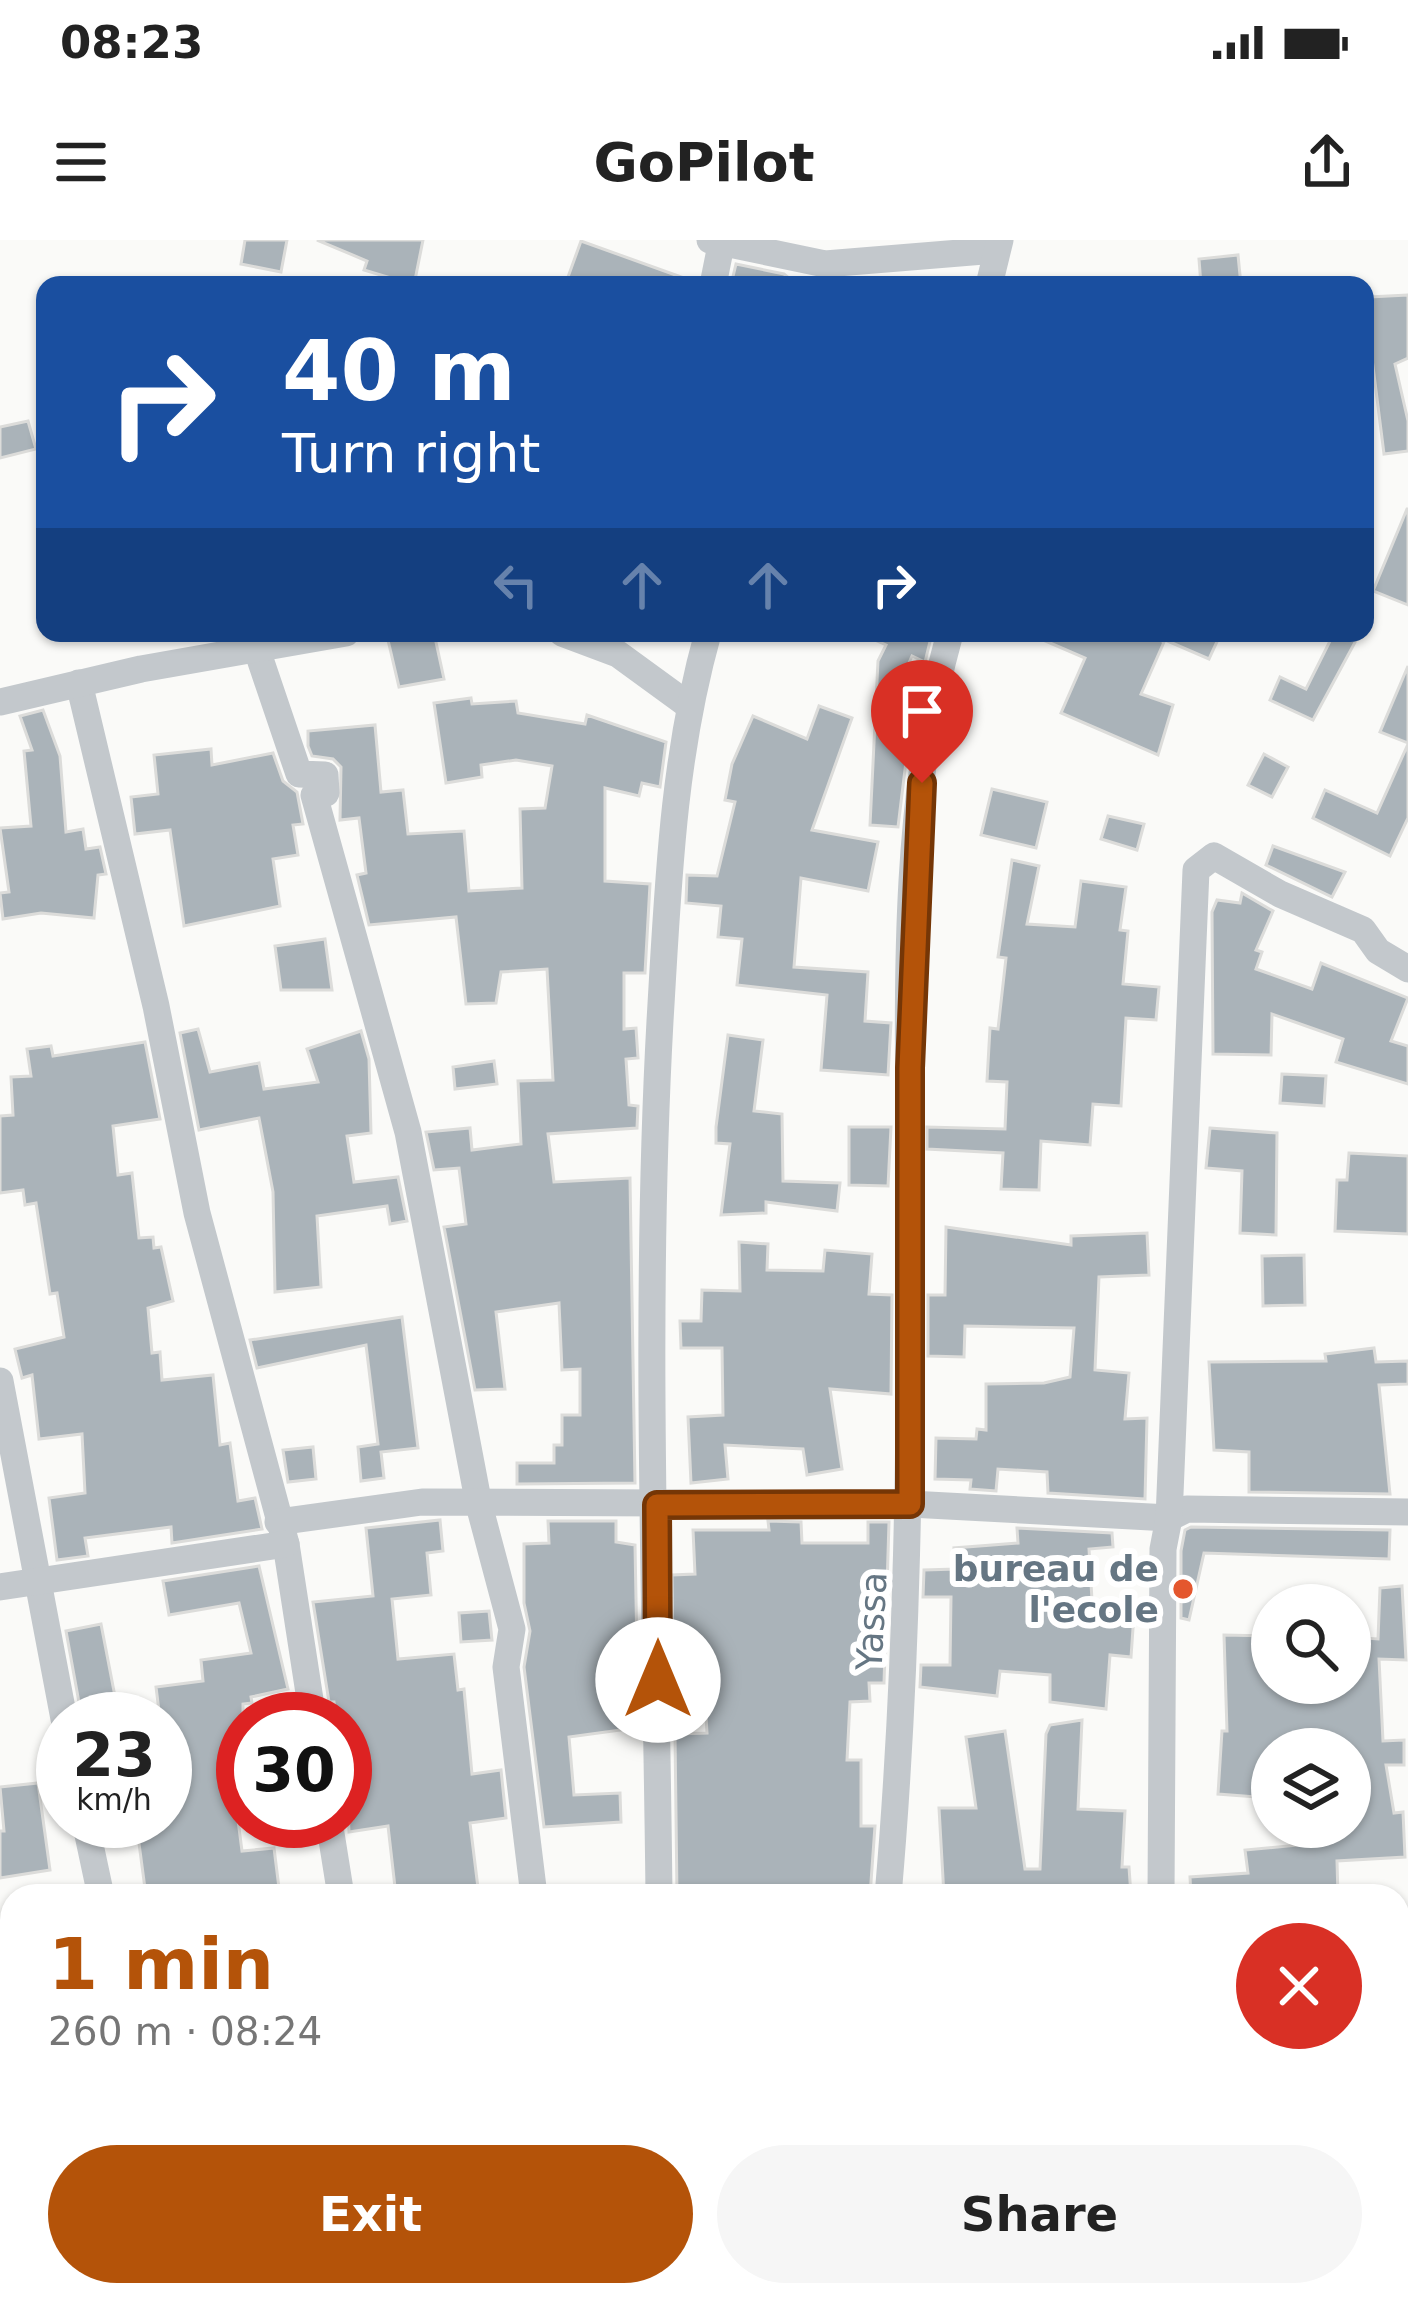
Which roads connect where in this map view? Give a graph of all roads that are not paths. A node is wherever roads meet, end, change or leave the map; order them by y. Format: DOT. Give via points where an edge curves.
graph roads {
  1 [pos="718,241"];
  2 [pos="998,245"];
  3 [pos="823,275"];
  4 [pos="713,276"];
  5 [pos="991,276"];
  6 [pos="299,642"];
  7 [pos="586,642"];
  8 [pos="706,642"];
  9 [pos="947,642"];
  10 [pos="257,650"];
  11 [pos="79,683"];
  12 [pos="0,702"];
  13 [pos="688,705"];
  14 [pos="1408,969"];
  15 [pos="0,1381"];
  16 [pos="910,1504"];
  17 [pos="478,1505"];
  18 [pos="657,1505"];
  19 [pos="1408,1512"];
  20 [pos="1169,1519"];
  21 [pos="282,1533"];
  22 [pos="36,1581"];
  23 [pos="0,1587"];
  24 [pos="59,1692"];
  25 [pos="308,1692"];
  26 [pos="90,1848"];
  27 [pos="333,1848"];
  28 [pos="98,1884"];
  29 [pos="339,1884"];
  30 [pos="533,1884"];
  31 [pos="659,1884"];
  32 [pos="889,1884"];
  33 [pos="1161,1884"];
  1 -- 3 [label="street"];
  1 -- 4 [label="street"];
  2 -- 3 [label="street"];
  2 -- 5 [label="street"];
  6 -- 10 [label="street"];
  7 -- 13 [label="street" via="618,654"];
  8 -- 13 [label="street"];
  9 -- 16 [label="street, Yassa" via="930,704 918,822"];
  10 -- 11 [label="street"];
  10 -- 17 [label="street" via="299,774 325,775 326,793 314,795 408,1132"];
  11 -- 12 [label="street"];
  11 -- 21 [label="street" via="197,1213"];
  13 -- 18 [label="street" via="673,803 652,1180"];
  14 -- 20 [label="street" via="1378,951 1364,930 1214,856 1196,870"];
  15 -- 22 [label="street"];
  16 -- 18 [label="street"];
  16 -- 20 [label="street"];
  16 -- 32 [label="street, Yassa"];
  17 -- 18 [label="street"];
  17 -- 21 [label="street" via="422,1502"];
  17 -- 30 [label="street" via="512,1630 506,1667"];
  18 -- 31 [label="street"];
  19 -- 20 [label="street" via="1187,1509"];
  20 -- 33 [label="street"];
  21 -- 22 [label="street"];
  21 -- 25 [label="street"];
  22 -- 23 [label="street"];
  22 -- 24 [label="street"];
  26 -- 28 [label="street"];
  27 -- 29 [label="street"];
}
